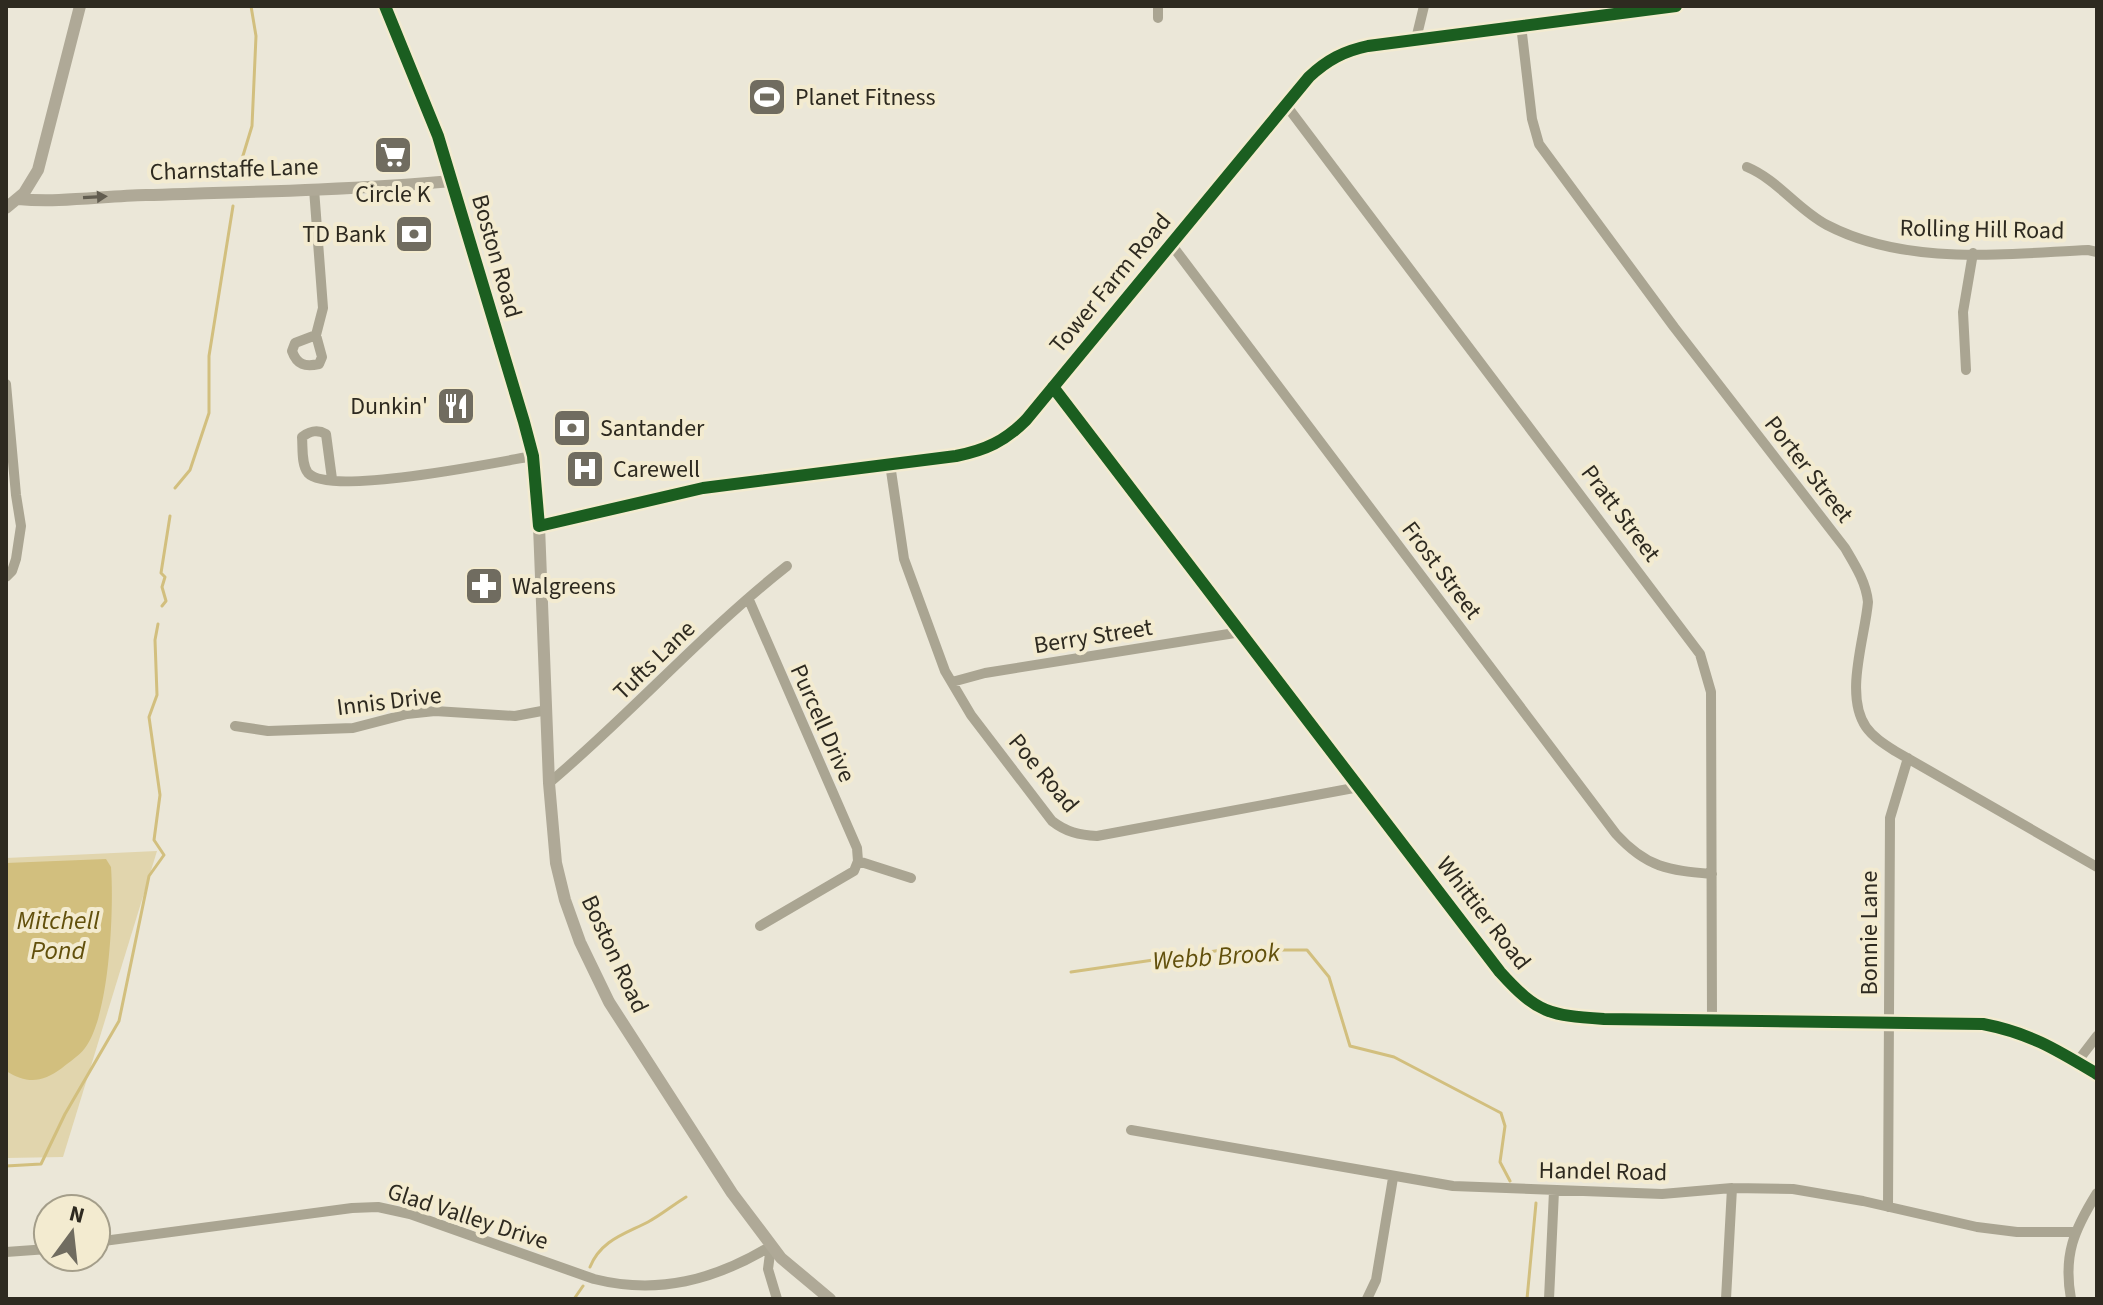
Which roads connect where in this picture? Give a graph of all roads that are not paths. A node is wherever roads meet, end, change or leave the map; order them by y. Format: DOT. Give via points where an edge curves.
graph roads {
  1 [pos="80,6"];
  2 [pos="385,6"];
  3 [pos="1424,6"];
  4 [pos="1676,6"];
  5 [pos="1521,25"];
  6 [pos="1416,39"];
  7 [pos="1286,105"];
  8 [pos="1747,167"];
  9 [pos="452,181"];
  10 [pos="314,189"];
  11 [pos="18,199"];
  12 [pos="6,208"];
  13 [pos="1171,244"];
  14 [pos="2097,252"];
  15 [pos="1973,253"];
  16 [pos="316,335"];
  17 [pos="1966,370"];
  18 [pos="6,384"];
  19 [pos="1053,387"];
  20 [pos="533,456"];
  21 [pos="890,464"];
  22 [pos="332,479"];
  23 [pos="10,483"];
  24 [pos="539,526"];
  25 [pos="787,566"];
  26 [pos="6,577"];
  27 [pos="749,600"];
  28 [pos="1241,632"];
  29 [pos="952,682"];
  30 [pos="547,710"];
  31 [pos="235,726"];
  32 [pos="1908,758"];
  33 [pos="549,783"];
  34 [pos="1359,787"];
  35 [pos="858,861"];
  36 [pos="2097,867"];
  37 [pos="1712,874"];
  38 [pos="911,878"];
  39 [pos="760,926"];
  40 [pos="1712,1020"];
  41 [pos="1889,1023"];
  42 [pos="2097,1036"];
  43 [pos="2077,1062"];
  44 [pos="2097,1074"];
  45 [pos="1131,1130"];
  46 [pos="1393,1178"];
  47 [pos="1732,1188"];
  48 [pos="1554,1191"];
  49 [pos="2097,1193"];
  50 [pos="1888,1207"];
  51 [pos="2075,1232"];
  52 [pos="112,1240"];
  53 [pos="771,1246"];
  54 [pos="32,1250"];
  55 [pos="6,1252"];
  56 [pos="777,1299"];
  57 [pos="830,1299"];
  58 [pos="1367,1299"];
  59 [pos="1549,1299"];
  60 [pos="1726,1299"];
  61 [pos="2071,1299"];
  1 -- 11 [label="main road" via="38,170"];
  2 -- 9 [label="main road, Boston Road"];
  3 -- 6 [label="street"];
  4 -- 5 [label="street, Tower Farm Road"];
  5 -- 6 [label="street, Tower Farm Road"];
  5 -- 32 [label="street, Porter Street" via="1532,119 1544,152 1856,566 1868,602 1856,705 1874,737"];
  6 -- 7 [label="street, Tower Farm Road" via="1341,53 1320,66"];
  7 -- 13 [label="street, Tower Farm Road"];
  7 -- 37 [label="street, Pratt Street" via="1700,654 1711,692"];
  8 -- 15 [label="street, Rolling Hill Road" via="1765,174 1796,204 1849,236 1904,251"];
  9 -- 10 [label="main road, Charnstaffe Lane"];
  9 -- 20 [label="main road, Boston Road"];
  11 -- 10 [label="main road, Charnstaffe Lane, one-way"];
  10 -- 16 [label="street" via="323,308"];
  11 -- 12 [label="main road"];
  13 -- 19 [label="street, Tower Farm Road"];
  13 -- 37 [label="street, Frost Street" via="1616,834 1657,867"];
  14 -- 15 [label="street, Rolling Hill Road"];
  15 -- 17 [label="street" via="1963,312"];
  18 -- 23 [label="street"];
  19 -- 21 [label="street, Tower Farm Road" via="1013,433 988,448"];
  19 -- 28 [label="street, Whittier Road"];
  20 -- 22 [label="street" via="395,479"];
  20 -- 24 [label="main road, Boston Road"];
  21 -- 24 [label="street, Tower Farm Road" via="703,488"];
  21 -- 29 [label="street, Poe Road" via="904,559"];
  22 -- 22 [label="street" via="326,434 309,432 302,437 307,472"];
  23 -- 26 [label="street" via="21,526 16,559"];
  24 -- 30 [label="main road, Boston Road"];
  25 -- 27 [label="street, Tufts Lane"];
  27 -- 33 [label="street, Tufts Lane"];
  27 -- 35 [label="street, Purcell Drive" via="857,848"];
  28 -- 29 [label="street, Berry Street"];
  28 -- 34 [label="street, Whittier Road"];
  29 -- 34 [label="street, Poe Road" via="1052,821 1082,836"];
  30 -- 31 [label="street, Innis Drive" via="515,716 435,711 353,728 268,731"];
  30 -- 33 [label="main road, Boston Road"];
  32 -- 36 [label="street, Porter Street"];
  32 -- 41 [label="street, Bonnie Lane" via="1890,818"];
  33 -- 53 [label="main road, Boston Road" via="556,863 595,974 652,1072"];
  34 -- 40 [label="street, Whittier Road" via="1500,972 1529,1002 1570,1016"];
  35 -- 38 [label="street"];
  35 -- 39 [label="street" via="854,871"];
  37 -- 40 [label="street, Pratt Street"];
  40 -- 41 [label="street, Whittier Road"];
  41 -- 43 [label="street, Whittier Road" via="2004,1028"];
  41 -- 50 [label="street, Bonnie Lane"];
  42 -- 43 [label="street"];
  43 -- 44 [label="street, Whittier Road"];
  45 -- 46 [label="street, Handel Road"];
  46 -- 48 [label="street, Handel Road"];
  46 -- 58 [label="street" via="1376,1280"];
  47 -- 48 [label="street, Handel Road" via="1662,1194"];
  47 -- 50 [label="street, Handel Road" via="1793,1189"];
  47 -- 60 [label="street"];
  48 -- 59 [label="street"];
  49 -- 51 [label="street"];
  50 -- 51 [label="street, Handel Road" via="1977,1227"];
  51 -- 61 [label="street" via="2069,1252"];
  52 -- 53 [label="street, Glad Valley Drive" via="378,1207 594,1279 652,1287 704,1278"];
  53 -- 56 [label="street" via="768,1269"];
  53 -- 57 [label="main road, Boston Road"];
  54 -- 55 [label="street"];
}
